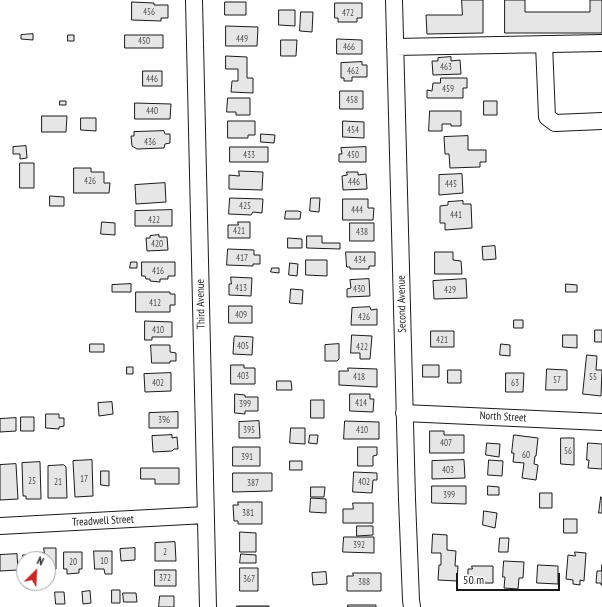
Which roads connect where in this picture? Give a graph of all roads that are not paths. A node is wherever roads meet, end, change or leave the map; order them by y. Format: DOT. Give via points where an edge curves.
graph roads {
  1 [pos="194,0"];
  2 [pos="394,0"];
  3 [pos="602,43"];
  4 [pos="544,44"];
  5 [pos="395,47"];
  6 [pos="602,121"];
  7 [pos="404,412"];
  8 [pos="602,422"];
  9 [pos="206,516"];
  10 [pos="0,526"];
  11 [pos="208,607"];
  12 [pos="412,607"];
  1 -- 9 [label="street, Third Avenue"];
  2 -- 5 [label="street, Second Avenue"];
  3 -- 4 [label="street"];
  4 -- 5 [label="street"];
  4 -- 6 [label="street" via="547,117 555,123"];
  5 -- 7 [label="street, Second Avenue"];
  7 -- 8 [label="street, North Street"];
  7 -- 12 [label="street, Second Avenue"];
  9 -- 10 [label="street, Treadwell Street"];
  9 -- 11 [label="street, Third Avenue"];
}
